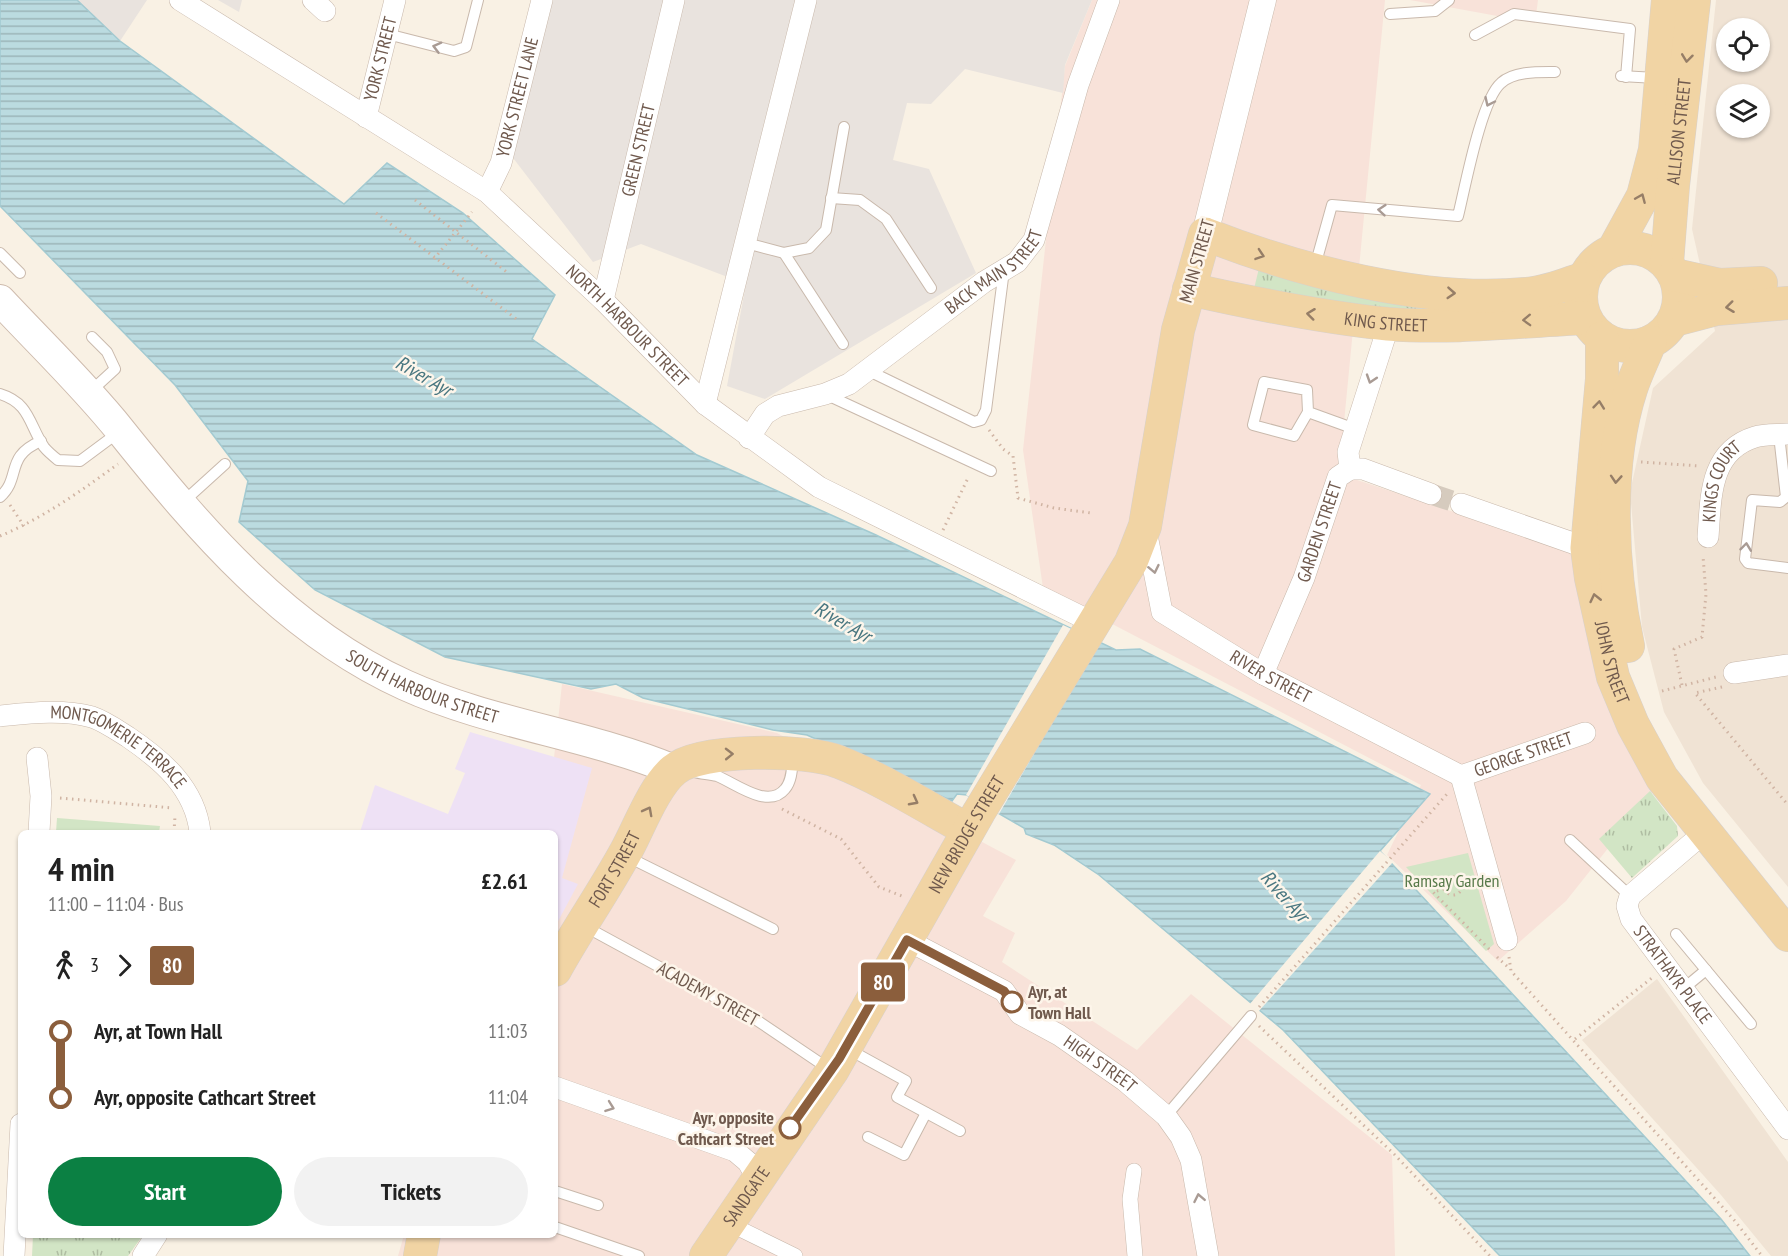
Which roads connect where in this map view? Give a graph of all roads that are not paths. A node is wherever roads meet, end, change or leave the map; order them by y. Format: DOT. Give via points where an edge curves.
graph roads {
  1 [pos="180,0"];
  2 [pos="395,0"];
  3 [pos="478,0"];
  4 [pos="542,0"];
  5 [pos="674,0"];
  6 [pos="807,0"];
  7 [pos="1109,0"];
  8 [pos="1262,0"];
  9 [pos="1449,0"];
  10 [pos="1672,1"];
  11 [pos="1390,14"];
  12 [pos="387,34"];
  13 [pos="1475,35"];
  14 [pos="1556,72"];
  15 [pos="1663,79"];
  16 [pos="366,117"];
  17 [pos="844,127"];
  18 [pos="487,192"];
  19 [pos="831,198"];
  20 [pos="1205,234"];
  21 [pos="746,243"];
  22 [pos="1614,249"];
  23 [pos="0,253"];
  24 [pos="784,253"];
  25 [pos="1004,269"];
  26 [pos="1671,269"];
  27 [pos="1314,270"];
  28 [pos="21,273"];
  29 [pos="1583,279"];
  30 [pos="1788,282"];
  31 [pos="931,288"];
  32 [pos="1189,289"];
  33 [pos="0,300"];
  34 [pos="603,300"];
  35 [pos="1788,303"];
  36 [pos="1674,320"];
  37 [pos="1389,324"];
  38 [pos="1594,328"];
  39 [pos="92,337"];
  40 [pos="1650,342"];
  41 [pos="843,344"];
  42 [pos="867,370"];
  43 [pos="0,394"];
  44 [pos="87,394"];
  45 [pos="825,394"];
  46 [pos="705,404"];
  47 [pos="1308,412"];
  48 [pos="1355,429"];
  49 [pos="1783,434"];
  50 [pos="749,438"];
  51 [pos="41,441"];
  52 [pos="128,441"];
  53 [pos="225,464"];
  54 [pos="1350,469"];
  55 [pos="991,471"];
  56 [pos="1431,494"];
  57 [pos="2,496"];
  58 [pos="182,503"];
  59 [pos="1461,504"];
  60 [pos="1145,526"];
  61 [pos="1708,537"];
  62 [pos="1587,548"];
  63 [pos="1788,568"];
  64 [pos="1090,626"];
  65 [pos="1788,665"];
  66 [pos="1734,673"];
  67 [pos="1263,674"];
  68 [pos="0,716"];
  69 [pos="1585,733"];
  70 [pos="794,754"];
  71 [pos="37,758"];
  72 [pos="674,770"];
  73 [pos="1461,776"];
  74 [pos="973,821"];
  75 [pos="39,830"];
  76 [pos="199,830"];
  77 [pos="1705,832"];
  78 [pos="1570,840"];
  79 [pos="624,855"];
  80 [pos="1630,896"];
  81 [pos="1788,903"];
  82 [pos="580,924"];
  83 [pos="773,929"];
  84 [pos="1676,934"];
  85 [pos="1788,935"];
  86 [pos="907,940"];
  87 [pos="1507,940"];
  88 [pos="558,964"];
  89 [pos="1706,970"];
  90 [pos="1683,989"];
  91 [pos="1251,1016"];
  92 [pos="1751,1023"];
  93 [pos="839,1059"];
  94 [pos="558,1088"];
  95 [pos="926,1113"];
  96 [pos="1166,1116"];
  97 [pos="1788,1128"];
  98 [pos="960,1131"];
  99 [pos="868,1137"];
  100 [pos="1134,1171"];
  101 [pos="757,1178"];
  102 [pos="18,1181"];
  103 [pos="558,1192"];
  104 [pos="598,1205"];
  105 [pos="728,1223"];
  106 [pos="558,1228"];
  107 [pos="154,1238"];
  108 [pos="423,1238"];
  109 [pos="14,1256"];
  110 [pos="143,1256"];
  111 [pos="420,1256"];
  112 [pos="639,1256"];
  113 [pos="706,1256"];
  114 [pos="795,1256"];
  115 [pos="1135,1256"];
  116 [pos="1208,1256"];
  1 -- 16 [label="street, NORTH HARBOUR STREET"];
  2 -- 12 [label="street, YORK STREET"];
  3 -- 12 [label="lane, one-way" via="466,48 454,51"];
  4 -- 18 [label="street, YORK STREET LANE" via="501,163"];
  5 -- 34 [label="street, GREEN STREET"];
  6 -- 21 [label="street"];
  7 -- 25 [label="street, BACK MAIN STREET" via="1078,85 1034,240 1017,262"];
  8 -- 20 [label="street, MAIN STREET"];
  9 -- 11 [label="lane" via="1435,11"];
  10 -- 15 [label="main road, ALLISON STREET"];
  10 -- 26 [label="main road, ALLISON STREET, one-way"];
  12 -- 16 [label="street, YORK STREET"];
  13 -- 15 [label="lane" via="1514,14 1630,29 1622,76"];
  14 -- 27 [label="lane, one-way" via="1520,75 1501,82 1488,102 1458,216 1332,205"];
  22 -- 15 [label="main road, ALLISON STREET, one-way" via="1643,196 1655,150"];
  16 -- 18 [label="street, NORTH HARBOUR STREET"];
  17 -- 19 [label="lane"];
  18 -- 34 [label="street, NORTH HARBOUR STREET"];
  19 -- 24 [label="lane" via="826,230 809,248"];
  19 -- 31 [label="lane" via="860,200 886,219"];
  20 -- 27 [label="main road, KING STREET, one-way" via="1261,256"];
  20 -- 32 [label="main road, MAIN STREET"];
  21 -- 24 [label="lane"];
  21 -- 46 [label="street"];
  22 -- 26 [label="main road" via="1642,248"];
  22 -- 29 [label="main road" via="1595,261"];
  23 -- 28 [label="lane"];
  24 -- 41 [label="lane"];
  25 -- 42 [label="street, BACK MAIN STREET"];
  25 -- 42 [label="lane" via="986,410 981,420 974,422"];
  26 -- 30 [label="main road" via="1719,285"];
  26 -- 36 [label="main road" via="1680,297"];
  27 -- 29 [label="main road, KING STREET, one-way" via="1443,293 1487,296 1528,294"];
  29 -- 38 [label="main road" via="1581,306"];
  37 -- 32 [label="main road, KING STREET, one-way" via="1282,310"];
  32 -- 60 [label="main road, MAIN STREET" via="1178,330"];
  33 -- 44 [label="main road, SOUTH HARBOUR STREET"];
  34 -- 46 [label="street, NORTH HARBOUR STREET"];
  35 -- 36 [label="main road, one-way" via="1716,309"];
  36 -- 40 [label="main road"];
  38 -- 37 [label="main road, KING STREET, one-way"];
  37 -- 48 [label="street, GARDEN STREET, one-way"];
  38 -- 40 [label="main road, KING STREET" via="1626,346"];
  62 -- 38 [label="main road, JOHN STREET, one-way" via="1602,379"];
  39 -- 44 [label="lane" via="107,352 115,369"];
  40 -- 81 [label="main road, JOHN STREET, one-way" via="1631,389 1618,461 1617,575 1620,612 1633,669 1650,713 1679,766"];
  42 -- 45 [label="street, BACK MAIN STREET" via="849,384"];
  43 -- 51 [label="lane" via="11,397 30,416"];
  44 -- 52 [label="main road, SOUTH HARBOUR STREET"];
  45 -- 50 [label="street, BACK MAIN STREET" via="778,406 765,414"];
  45 -- 55 [label="lane"];
  46 -- 50 [label="street, NORTH HARBOUR STREET"];
  47 -- 47 [label="lane" via="1307,390 1264,382 1253,425 1294,436"];
  47 -- 48 [label="lane"];
  48 -- 54 [label="street, GARDEN STREET" via="1348,452"];
  49 -- 61 [label="street, KINGS COURT" via="1755,437 1736,447 1719,468 1713,479"];
  63 -- 49 [label="lane, one-way" via="1748,563 1745,559 1752,500 1780,502 1786,497"];
  50 -- 64 [label="street, NORTH HARBOUR STREET" via="819,487"];
  51 -- 52 [label="lane" via="58,460 80,461"];
  51 -- 57 [label="lane" via="25,448 17,457"];
  52 -- 58 [label="main road, SOUTH HARBOUR STREET"];
  53 -- 58 [label="lane"];
  54 -- 56 [label="street" via="1363,469"];
  54 -- 67 [label="street, GARDEN STREET" via="1338,477 1304,578"];
  58 -- 72 [label="main road, SOUTH HARBOUR STREET" via="253,582 313,631 358,661 406,686 456,704 643,757"];
  59 -- 62 [label="street"];
  60 -- 64 [label="main road, MAIN STREET" via="1131,562"];
  60 -- 67 [label="street, RIVER STREET, one-way" via="1162,612"];
  77 -- 62 [label="main road, JOHN STREET, one-way" via="1662,778 1613,677"];
  64 -- 74 [label="main road, NEW BRIDGE STREET"];
  65 -- 66 [label="street"];
  67 -- 73 [label="street, RIVER STREET"];
  68 -- 76 [label="street, MONTGOMERIE TERRACE" via="62,712 93,717 117,730 175,774 192,804"];
  69 -- 73 [label="street, GEORGE STREET"];
  72 -- 70 [label="main road, one-way" via="699,757"];
  70 -- 72 [label="lane" via="789,783 774,796 763,797 715,776"];
  70 -- 74 [label="main road, one-way" via="837,761"];
  71 -- 75 [label="street"];
  79 -- 72 [label="main road, FORT STREET, one-way"];
  73 -- 87 [label="street"];
  74 -- 86 [label="main road"];
  74 -- 86 [label="main road, NEW BRIDGE STREET"];
  77 -- 80 [label="street"];
  77 -- 85 [label="main road, JOHN STREET"];
  78 -- 80 [label="lane"];
  79 -- 82 [label="main road, FORT STREET"];
  79 -- 83 [label="lane"];
  80 -- 90 [label="street, STRATHAYR PLACE" via="1627,906 1631,919"];
  82 -- 88 [label="main road, FORT STREET"];
  82 -- 93 [label="lane, ACADEMY STREET" via="754,1019"];
  84 -- 89 [label="lane"];
  86 -- 93 [label="main road, NEW BRIDGE STREET"];
  86 -- 96 [label="street, HIGH STREET" via="1004,991 1020,1014 1059,1035 1125,1081"];
  89 -- 90 [label="lane"];
  89 -- 92 [label="lane"];
  90 -- 97 [label="street, STRATHAYR PLACE"];
  91 -- 96 [label="lane"];
  93 -- 95 [label="lane, ACADEMY STREET" via="906,1081 897,1097"];
  93 -- 101 [label="main road, SANDGATE"];
  94 -- 101 [label="street, one-way" via="735,1151 748,1162"];
  95 -- 98 [label="lane"];
  95 -- 99 [label="lane" via="904,1155"];
  116 -- 96 [label="street, HIGH STREET, one-way" via="1191,1160"];
  100 -- 115 [label="street" via="1131,1199"];
  101 -- 105 [label="main road, SANDGATE"];
  102 -- 109 [label="street"];
  103 -- 104 [label="lane"];
  105 -- 113 [label="main road, SANDGATE"];
  105 -- 114 [label="street"];
  106 -- 112 [label="lane"];
  107 -- 110 [label="street"];
  108 -- 111 [label="main road"];
}
